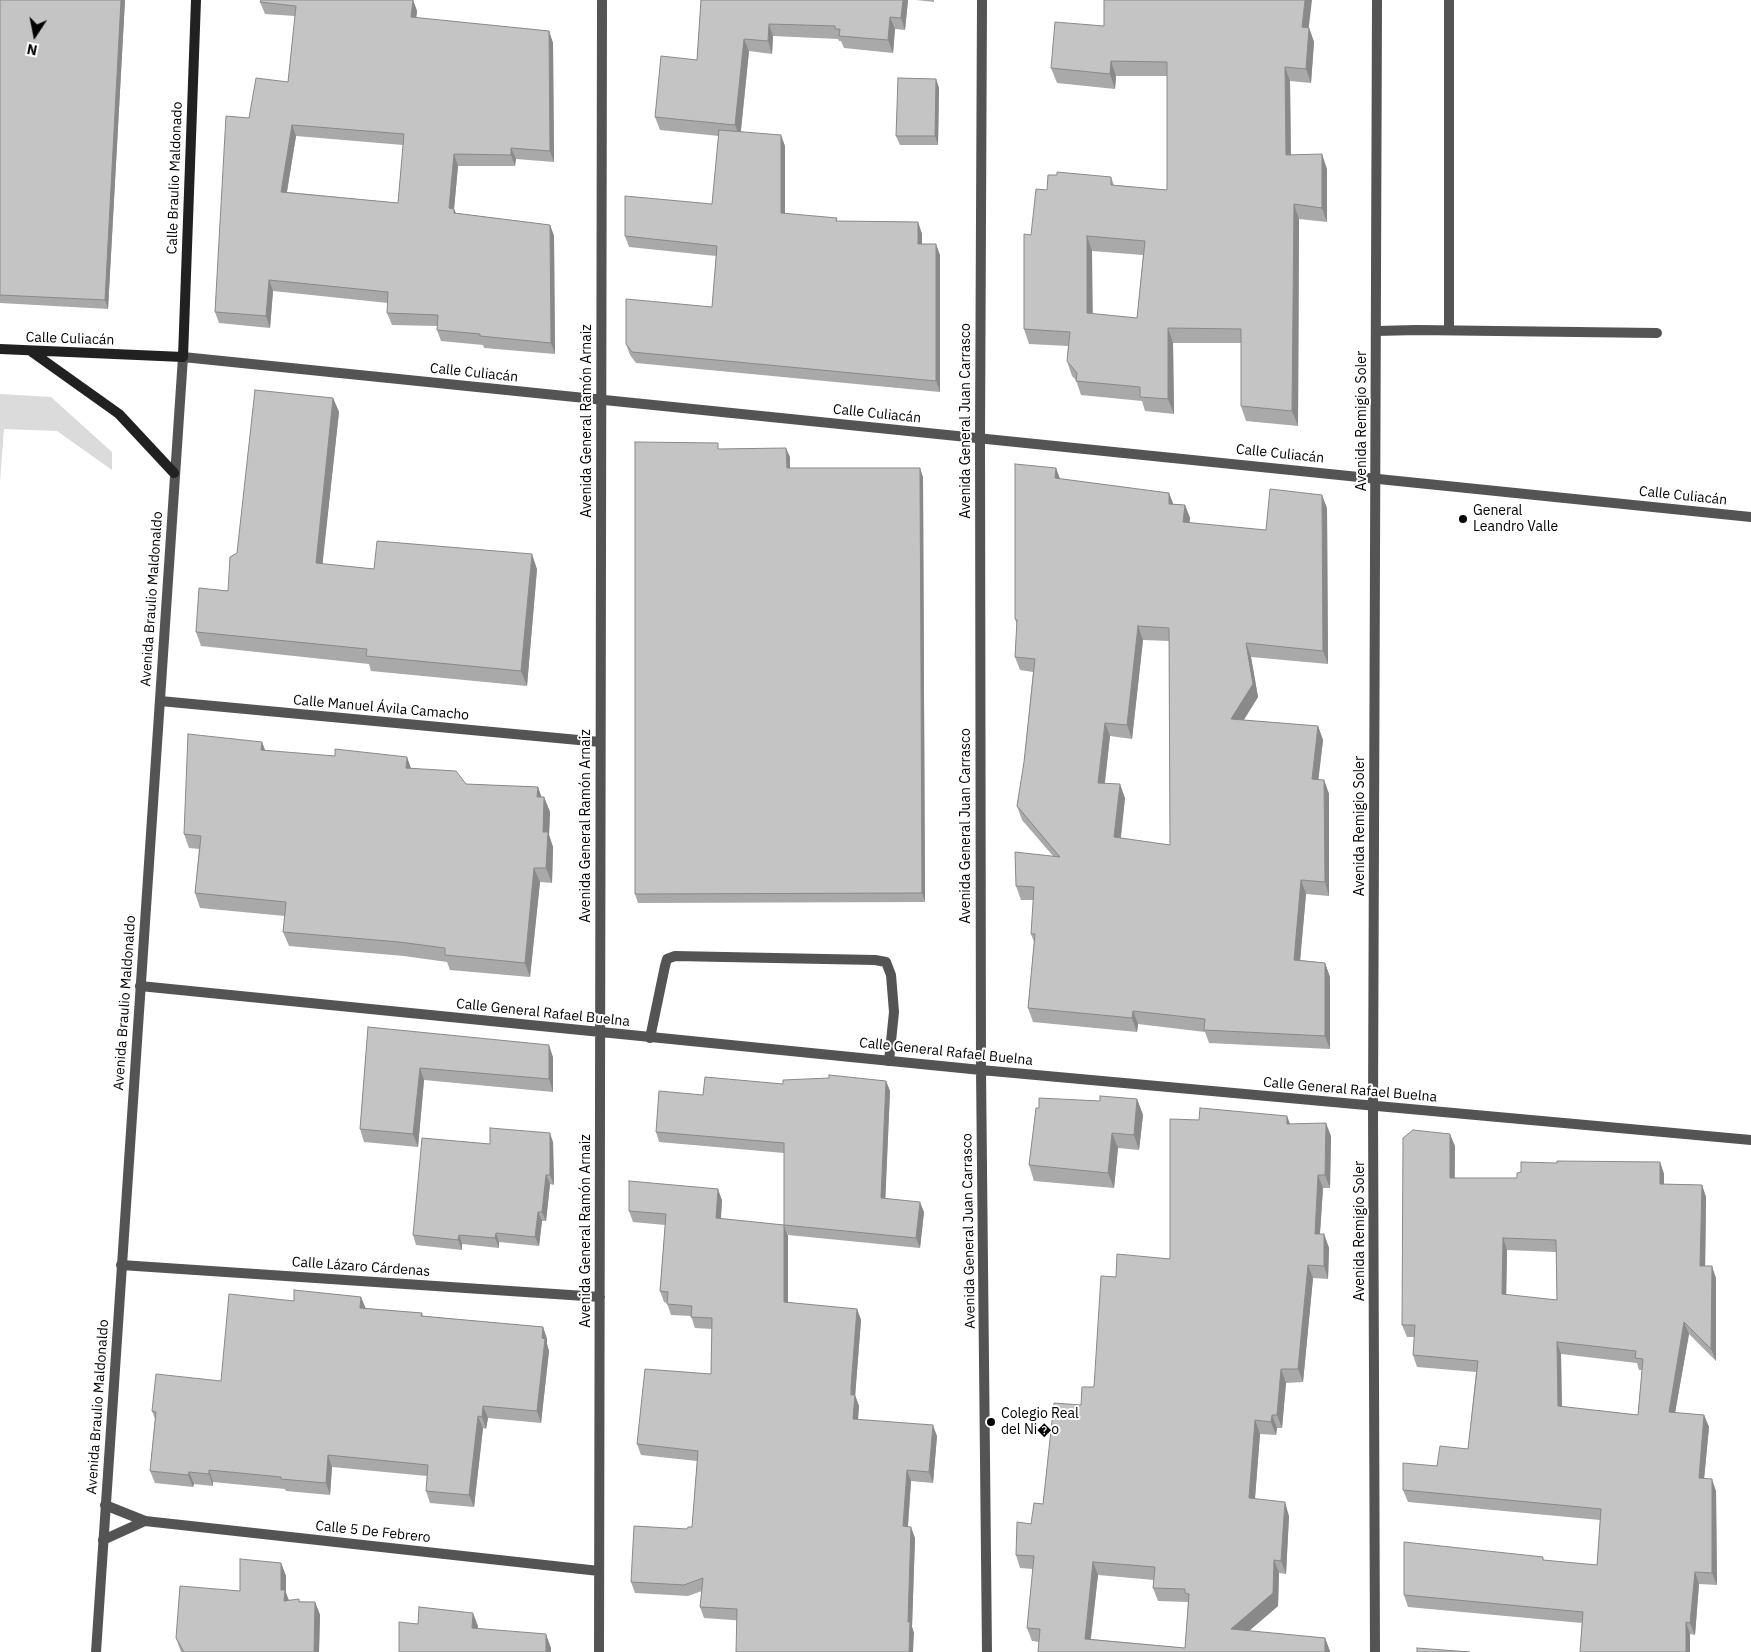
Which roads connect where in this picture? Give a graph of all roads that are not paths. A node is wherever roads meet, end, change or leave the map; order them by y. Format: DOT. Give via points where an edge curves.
graph roads {
  1 [pos="196,0"];
  2 [pos="602,0"];
  3 [pos="982,0"];
  4 [pos="1377,0"];
  5 [pos="1449,0"];
  6 [pos="1376,330"];
  7 [pos="1449,330"];
  8 [pos="1657,334"];
  9 [pos="0,350"];
  10 [pos="32,351"];
  11 [pos="182,357"];
  12 [pos="601,399"];
  13 [pos="980,438"];
  14 [pos="174,473"];
  15 [pos="1375,478"];
  16 [pos="1751,517"];
  17 [pos="160,701"];
  18 [pos="600,742"];
  19 [pos="140,986"];
  20 [pos="600,1032"];
  21 [pos="650,1038"];
  22 [pos="889,1061"];
  23 [pos="981,1070"];
  24 [pos="1373,1107"];
  25 [pos="1751,1140"];
  26 [pos="121,1265"];
  27 [pos="600,1297"];
  28 [pos="105,1505"];
  29 [pos="145,1521"];
  30 [pos="103,1540"];
  31 [pos="599,1571"];
  32 [pos="96,1652"];
  33 [pos="599,1652"];
  34 [pos="987,1652"];
  35 [pos="1374,1652"];
  1 -- 11 [label="main road, Calle Braulio Maldonado"];
  2 -- 12 [label="street, Avenida General Ramón Arnaiz"];
  3 -- 13 [label="street, Avenida General Juan Carrasco"];
  4 -- 6 [label="street, Avenida Remigio Soler"];
  5 -- 7 [label="street"];
  6 -- 7 [label="street"];
  6 -- 15 [label="street, Avenida Remigio Soler"];
  7 -- 8 [label="street"];
  9 -- 10 [label="main road, Calle Culiacán"];
  10 -- 11 [label="main road, Calle Culiacán"];
  10 -- 14 [label="main road" via="119,414"];
  11 -- 12 [label="street, Calle Culiacán"];
  11 -- 14 [label="street, Avenida Braulio Maldonaldo"];
  12 -- 13 [label="street, Calle Culiacán"];
  12 -- 18 [label="street, Avenida General Ramón Arnaiz"];
  13 -- 15 [label="street, Calle Culiacán"];
  13 -- 23 [label="street, Avenida General Juan Carrasco"];
  14 -- 17 [label="street, Avenida Braulio Maldonaldo"];
  15 -- 16 [label="street, Calle Culiacán"];
  15 -- 24 [label="street, Avenida Remigio Soler"];
  17 -- 18 [label="street, Calle Manuel Ávila Camacho"];
  17 -- 19 [label="street, Avenida Braulio Maldonaldo"];
  18 -- 20 [label="street, Avenida General Ramón Arnaiz"];
  19 -- 20 [label="street, Calle General Rafael Buelna"];
  19 -- 26 [label="street, Avenida Braulio Maldonaldo"];
  20 -- 21 [label="street, Calle General Rafael Buelna"];
  20 -- 27 [label="street, Avenida General Ramón Arnaiz"];
  21 -- 22 [label="street, Calle General Rafael Buelna"];
  21 -- 22 [label="street" via="667,959 675,956 875,960 886,962 891,975 894,1012"];
  22 -- 23 [label="street, Calle General Rafael Buelna"];
  23 -- 24 [label="street, Calle General Rafael Buelna"];
  23 -- 34 [label="street, Avenida General Juan Carrasco"];
  24 -- 25 [label="street, Calle General Rafael Buelna"];
  24 -- 35 [label="street, Avenida Remigio Soler"];
  26 -- 27 [label="street, Calle Lázaro Cárdenas"];
  26 -- 28 [label="street, Avenida Braulio Maldonaldo"];
  27 -- 31 [label="street, Avenida General Ramón Arnaiz"];
  28 -- 29 [label="street, Calle 5 De Febrero"];
  28 -- 30 [label="street, Avenida Braulio Maldonaldo"];
  29 -- 30 [label="street"];
  29 -- 31 [label="street, Calle 5 De Febrero"];
  30 -- 32 [label="street, Avenida Braulio Maldonaldo"];
  31 -- 33 [label="street, Avenida General Ramón Arnaiz"];
}
